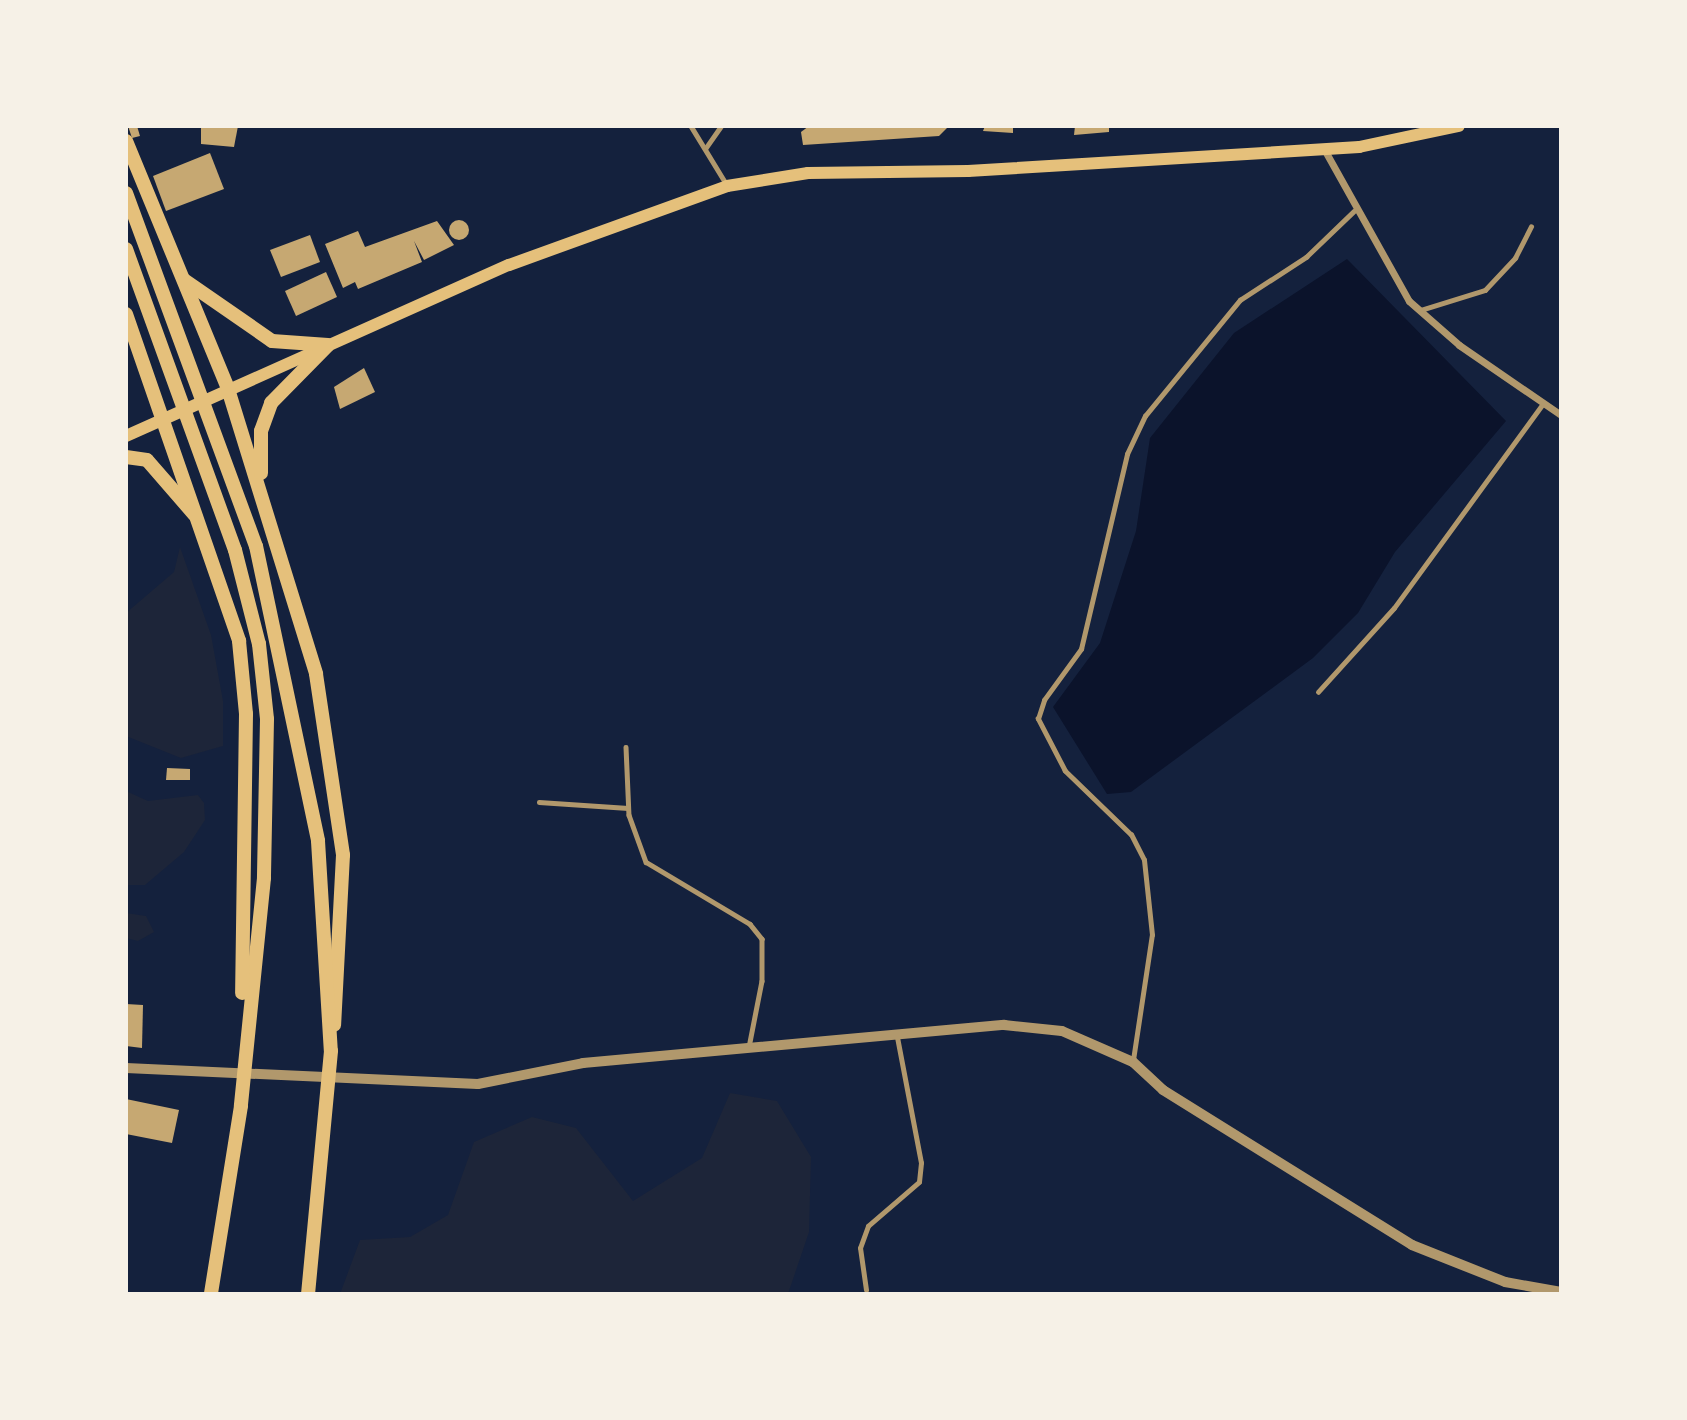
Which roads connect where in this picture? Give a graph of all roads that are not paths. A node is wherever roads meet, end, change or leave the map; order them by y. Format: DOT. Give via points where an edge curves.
graph roads {
  1 [pos="691,126"];
  2 [pos="721,126"];
  3 [pos="1459,126"];
  4 [pos="126,141"];
  5 [pos="705,149"];
  6 [pos="1324,149"];
  7 [pos="727,186"];
  8 [pos="126,193"];
  9 [pos="1354,211"];
  10 [pos="1531,227"];
  11 [pos="126,249"];
  12 [pos="182,279"];
  13 [pos="1420,310"];
  14 [pos="126,314"];
  15 [pos="328,345"];
  16 [pos="229,389"];
  17 [pos="1543,404"];
  18 [pos="1561,415"];
  19 [pos="162,417"];
  20 [pos="126,436"];
  21 [pos="126,457"];
  22 [pos="261,482"];
  23 [pos="204,526"];
  24 [pos="1318,692"];
  25 [pos="626,747"];
  26 [pos="539,802"];
  27 [pos="628,808"];
  28 [pos="897,1036"];
  29 [pos="331,1051"];
  30 [pos="748,1051"];
  31 [pos="242,1057"];
  32 [pos="1133,1062"];
  33 [pos="126,1068"];
  34 [pos="866,1290"];
  35 [pos="1561,1292"];
  36 [pos="211,1294"];
  37 [pos="308,1294"];
  1 -- 5 [label="lane"];
  2 -- 5 [label="lane"];
  3 -- 6 [label="main road"];
  4 -- 12 [label="highway"];
  5 -- 7 [label="lane"];
  6 -- 7 [label="main road" via="968,171 808,173"];
  6 -- 9 [label="street"];
  7 -- 15 [label="main road" via="509,265"];
  8 -- 29 [label="highway" via="256,546 318,841"];
  9 -- 13 [label="street"];
  9 -- 32 [label="lane" via="1306,257 1217,322 1144,416 1127,454 1081,649 1044,700 1038,719 1065,771 1131,835 1143,860 1152,935"];
  10 -- 13 [label="lane" via="1515,258 1485,290"];
  11 -- 31 [label="highway" via="235,550 259,644 268,761 264,878"];
  12 -- 15 [label="highway" via="272,341"];
  12 -- 16 [label="highway"];
  13 -- 17 [label="street"];
  14 -- 19 [label="highway"];
  15 -- 16 [label="main road"];
  15 -- 22 [label="highway" via="271,403 261,431"];
  16 -- 19 [label="main road"];
  16 -- 22 [label="highway"];
  17 -- 18 [label="street"];
  17 -- 24 [label="lane" via="1394,608"];
  19 -- 20 [label="main road"];
  19 -- 23 [label="highway"];
  21 -- 23 [label="highway" via="147,460"];
  22 -- 29 [label="highway" via="316,674 343,855 343,957"];
  23 -- 31 [label="highway" via="239,641 246,714"];
  25 -- 27 [label="lane"];
  26 -- 27 [label="lane"];
  27 -- 30 [label="lane" via="646,862 750,924 762,939 762,981"];
  28 -- 30 [label="street"];
  28 -- 32 [label="street" via="1004,1024 1062,1031"];
  28 -- 34 [label="lane" via="921,1163 910,1196 880,1210 868,1226 860,1248"];
  29 -- 37 [label="highway"];
  30 -- 33 [label="street" via="583,1063 478,1084 434,1086"];
  31 -- 36 [label="highway" via="241,1106"];
  32 -- 35 [label="street" via="1163,1090 1412,1245 1504,1282"];
}
